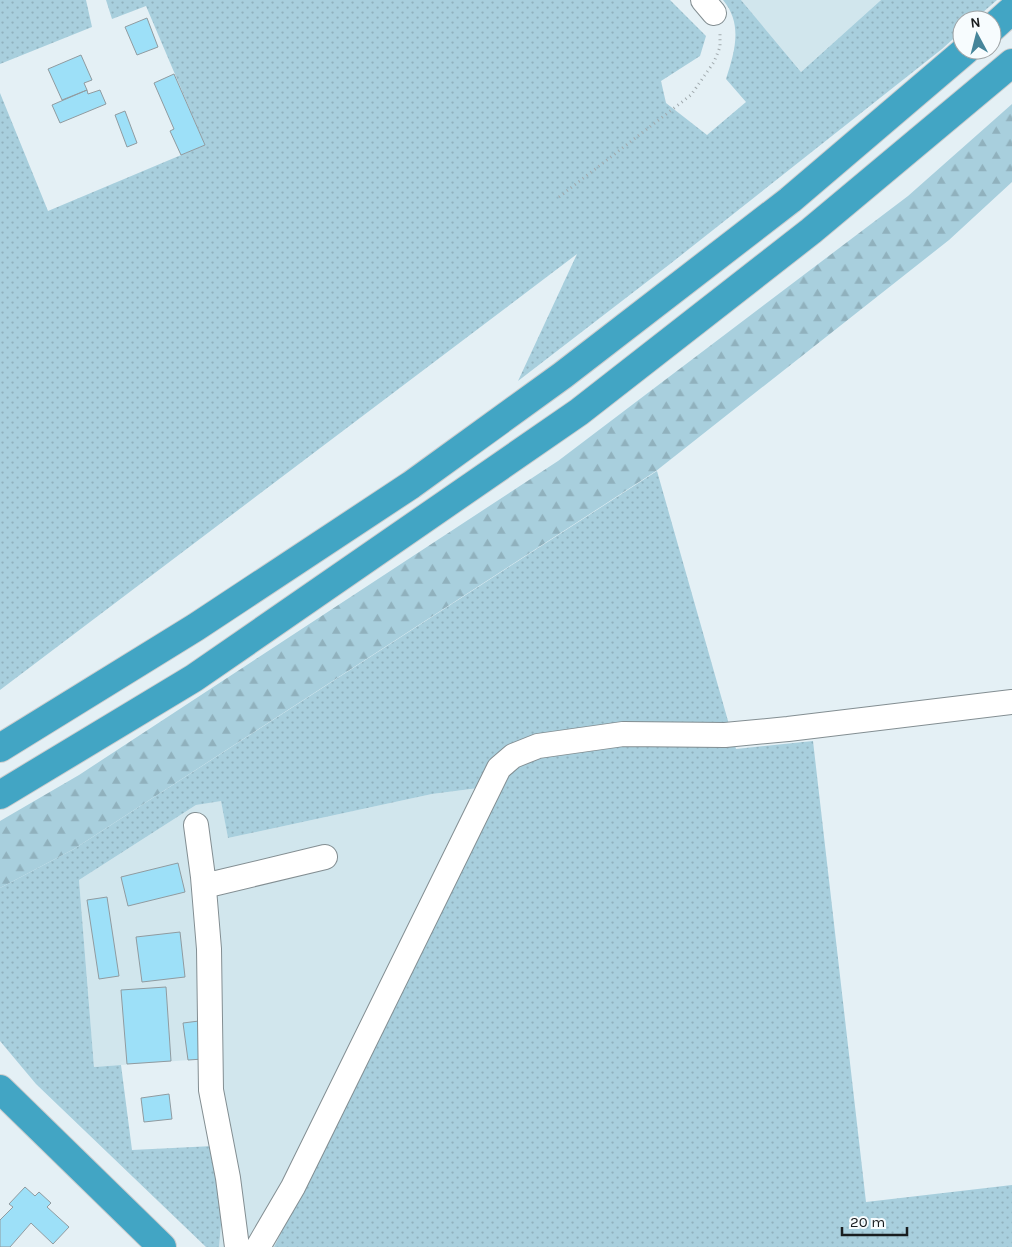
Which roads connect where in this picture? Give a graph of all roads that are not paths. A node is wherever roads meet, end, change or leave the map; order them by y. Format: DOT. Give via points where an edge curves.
graph roads {
  1 [pos="1012,10"];
  2 [pos="1002,19"];
  3 [pos="954,60"];
  4 [pos="1012,62"];
  5 [pos="1012,702"];
  6 [pos="0,748"];
  7 [pos="0,795"];
  8 [pos="196,826"];
  9 [pos="325,857"];
  10 [pos="204,886"];
  11 [pos="0,1090"];
  12 [pos="162,1247"];
  13 [pos="237,1247"];
  14 [pos="258,1247"];
  1 -- 2 [label="highway"];
  3 -- 6 [label="highway" via="790,200 563,375 411,485 196,627"];
  4 -- 7 [label="highway" via="812,231 579,412 194,678"];
  5 -- 14 [label="lane" via="752,732 623,734 538,746 513,756 499,768 293,1187"];
  8 -- 10 [label="lane"];
  9 -- 10 [label="lane"];
  10 -- 13 [label="lane" via="209,949 211,1090"];
  11 -- 12 [label="highway"];
}
